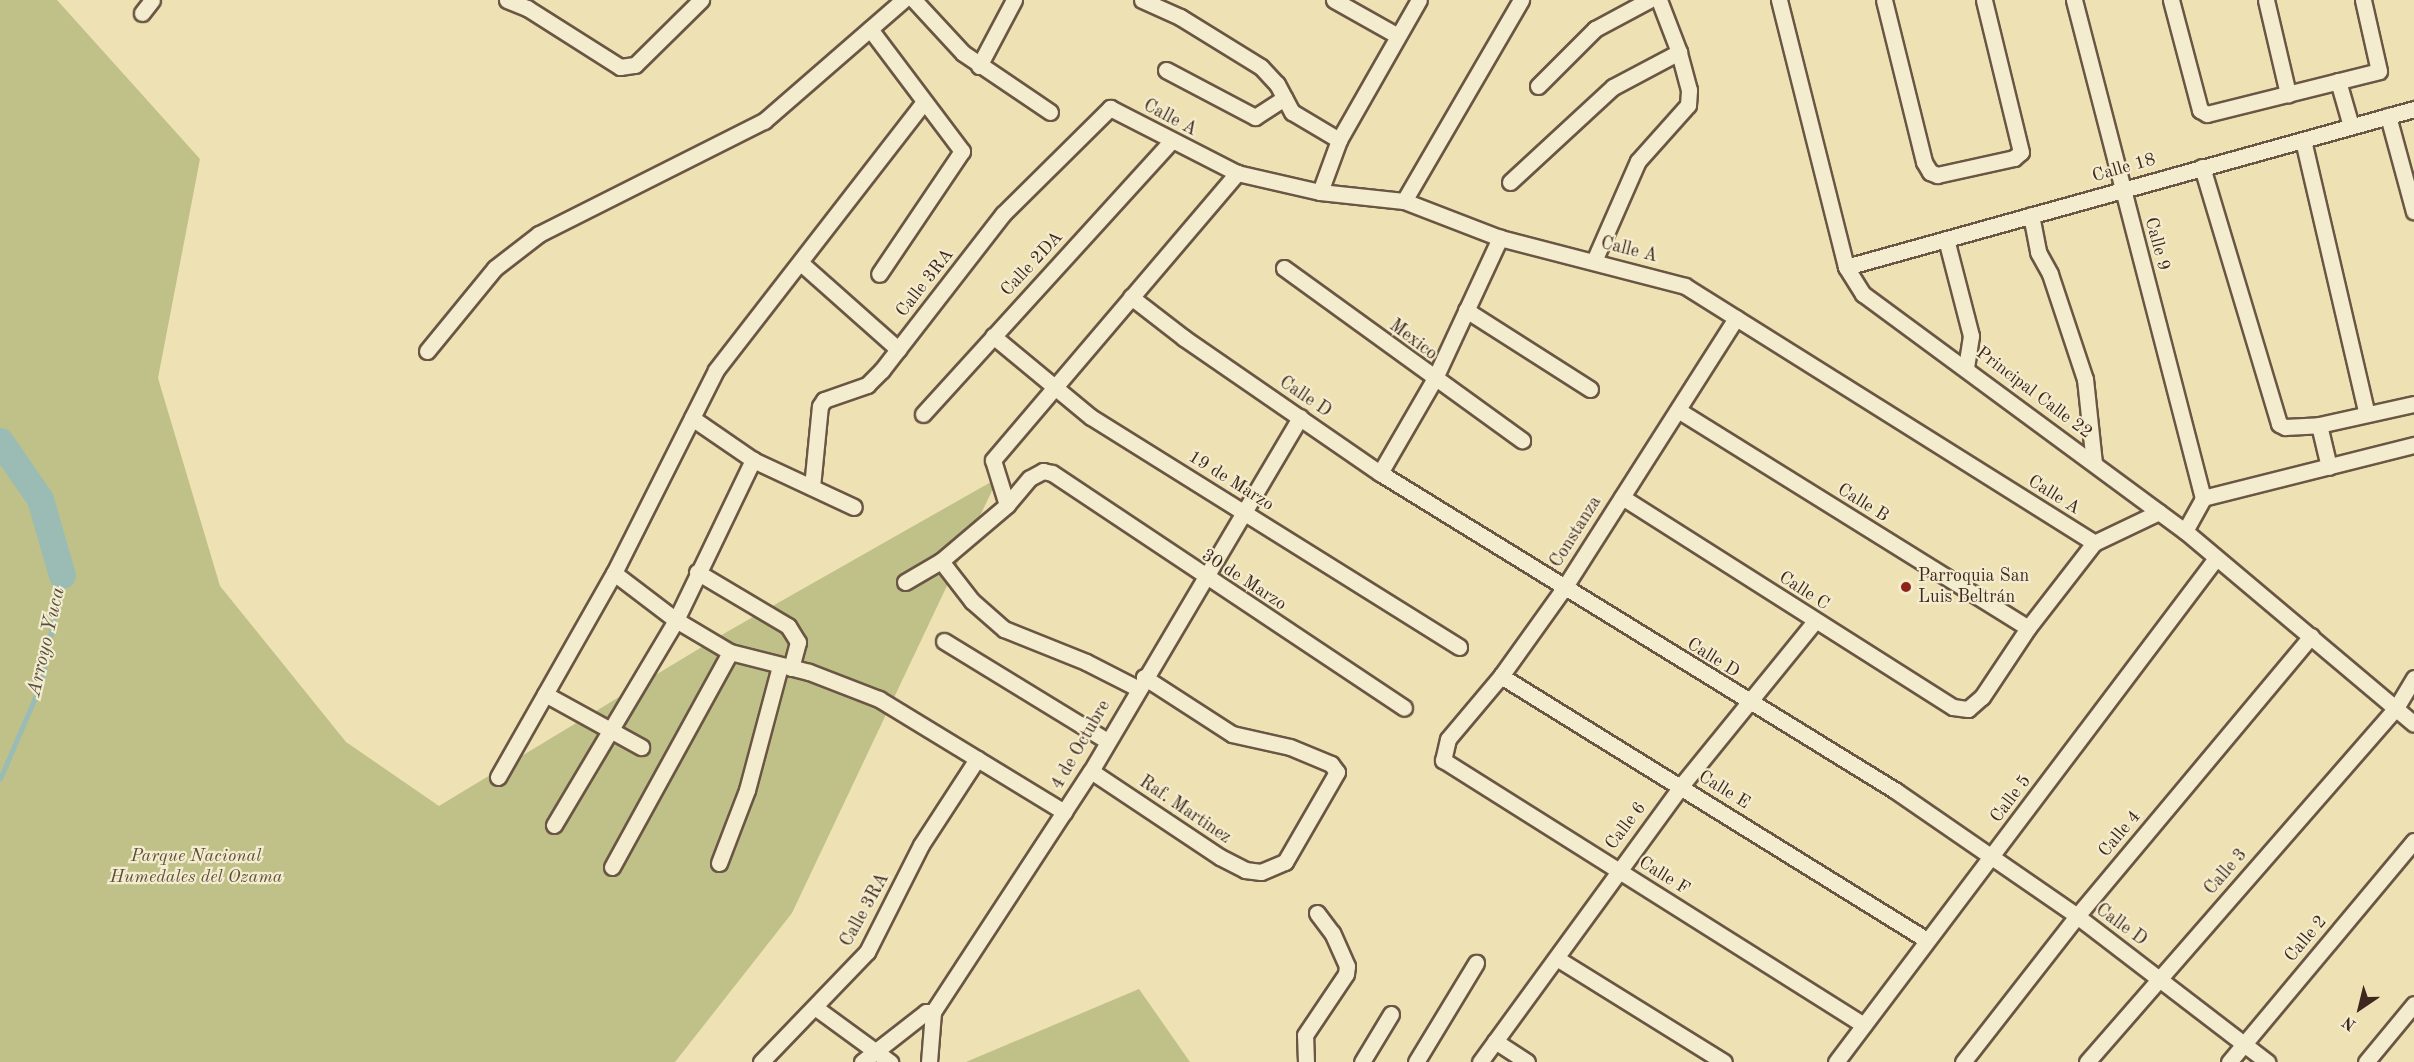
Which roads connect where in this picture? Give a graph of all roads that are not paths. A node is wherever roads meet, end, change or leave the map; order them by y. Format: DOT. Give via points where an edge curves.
graph roads {
  1 [pos="152,0"];
  2 [pos="507,0"];
  3 [pos="701,0"];
  4 [pos="903,0"];
  5 [pos="914,0"];
  6 [pos="1014,0"];
  7 [pos="1142,0"];
  8 [pos="1334,0"];
  9 [pos="1419,0"];
  10 [pos="1521,0"];
  11 [pos="1649,0"];
  12 [pos="1659,0"];
  13 [pos="1779,0"];
  14 [pos="1884,0"];
  15 [pos="1984,0"];
  16 [pos="2074,0"];
  17 [pos="2170,0"];
  18 [pos="2266,0"];
  19 [pos="2363,0"];
  20 [pos="529,4"];
  21 [pos="142,12"];
  22 [pos="870,29"];
  23 [pos="1398,36"];
  24 [pos="1679,52"];
  25 [pos="979,66"];
  26 [pos="1166,70"];
  27 [pos="2338,81"];
  28 [pos="1538,86"];
  29 [pos="2288,94"];
  30 [pos="1284,98"];
  31 [pos="924,102"];
  32 [pos="1108,109"];
  33 [pos="2414,109"];
  34 [pos="1050,112"];
  35 [pos="2388,116"];
  36 [pos="2351,126"];
  37 [pos="1338,140"];
  38 [pos="2303,140"];
  39 [pos="1171,141"];
  40 [pos="2202,167"];
  41 [pos="1237,173"];
  42 [pos="1510,182"];
  43 [pos="2122,189"];
  44 [pos="1320,192"];
  45 [pos="1404,201"];
  46 [pos="2414,212"];
  47 [pos="2031,214"];
  48 [pos="1500,238"];
  49 [pos="1946,239"];
  50 [pos="1594,261"];
  51 [pos="801,263"];
  52 [pos="1846,267"];
  53 [pos="1284,268"];
  54 [pos="879,274"];
  55 [pos="1131,297"];
  56 [pos="1466,310"];
  57 [pos="1736,318"];
  58 [pos="993,336"];
  59 [pos="898,350"];
  60 [pos="426,351"];
  61 [pos="1966,367"];
  62 [pos="1434,380"];
  63 [pos="1055,386"];
  64 [pos="1590,389"];
  65 [pos="2414,404"];
  66 [pos="1678,410"];
  67 [pos="923,414"];
  68 [pos="2367,414"];
  69 [pos="1300,417"];
  70 [pos="692,418"];
  71 [pos="2319,424"];
  72 [pos="1522,440"];
  73 [pos="2414,445"];
  74 [pos="753,460"];
  75 [pos="2094,463"];
  76 [pos="2329,467"];
  77 [pos="1380,473"];
  78 [pos="812,487"];
  79 [pos="1622,497"];
  80 [pos="2203,498"];
  81 [pos="1007,505"];
  82 [pos="854,507"];
  83 [pos="1244,512"];
  84 [pos="2159,512"];
  85 [pos="2185,531"];
  86 [pos="2094,543"];
  87 [pos="2216,558"];
  88 [pos="941,561"];
  89 [pos="697,572"];
  90 [pos="614,573"];
  91 [pos="1206,579"];
  92 [pos="905,582"];
  93 [pos="1564,588"];
  94 [pos="676,620"];
  95 [pos="1815,621"];
  96 [pos="2028,628"];
  97 [pos="2311,636"];
  98 [pos="944,641"];
  99 [pos="1459,647"];
  100 [pos="730,652"];
  101 [pos="785,667"];
  102 [pos="1502,676"];
  103 [pos="2414,678"];
  104 [pos="1140,683"];
  105 [pos="545,694"];
  106 [pos="1746,702"];
  107 [pos="1404,708"];
  108 [pos="2396,708"];
  109 [pos="2414,724"];
  110 [pos="610,730"];
  111 [pos="1107,741"];
  112 [pos="641,747"];
  113 [pos="977,759"];
  114 [pos="1443,760"];
  115 [pos="1091,771"];
  116 [pos="498,777"];
  117 [pos="1680,786"];
  118 [pos="1064,812"];
  119 [pos="554,825"];
  120 [pos="2414,841"];
  121 [pos="1992,858"];
  122 [pos="719,863"];
  123 [pos="612,867"];
  124 [pos="1618,870"];
  125 [pos="1317,913"];
  126 [pos="2077,916"];
  127 [pos="1925,939"];
  128 [pos="1558,959"];
  129 [pos="1476,963"];
  130 [pos="2160,978"];
  131 [pos="2414,1004"];
  132 [pos="816,1008"];
  133 [pos="933,1012"];
  134 [pos="1391,1014"];
  135 [pos="1863,1025"];
  136 [pos="1495,1041"];
  137 [pos="2244,1043"];
  138 [pos="876,1051"];
  139 [pos="761,1062"];
  140 [pos="862,1062"];
  141 [pos="890,1062"];
  142 [pos="929,1062"];
  143 [pos="1306,1062"];
  144 [pos="1362,1062"];
  145 [pos="1416,1062"];
  146 [pos="1480,1062"];
  147 [pos="1527,1062"];
  148 [pos="1724,1062"];
  149 [pos="1836,1062"];
  150 [pos="1963,1062"];
  151 [pos="2086,1062"];
  152 [pos="2229,1062"];
  153 [pos="2267,1062"];
  154 [pos="2366,1062"];
  1 -- 21 [label="street"];
  2 -- 20 [label="street"];
  3 -- 20 [label="street" via="628,67 611,63"];
  4 -- 22 [label="street"];
  5 -- 25 [label="street" via="955,46"];
  6 -- 25 [label="street"];
  7 -- 30 [label="street" via="1180,17 1261,67"];
  8 -- 23 [label="street"];
  9 -- 23 [label="street"];
  10 -- 45 [label="street"];
  11 -- 28 [label="street" via="1595,29"];
  12 -- 24 [label="street"];
  13 -- 52 [label="street, Principal Calle 22"];
  14 -- 15 [label="street" via="1924,162 1937,175 2014,158 2021,152"];
  16 -- 43 [label="street, Calle 9"];
  17 -- 29 [label="street" via="2203,113"];
  18 -- 29 [label="street"];
  19 -- 27 [label="street" via="2380,70"];
  22 -- 31 [label="street"];
  22 -- 60 [label="street" via="764,121 539,234 495,268"];
  23 -- 37 [label="street"];
  24 -- 42 [label="street" via="1613,87"];
  24 -- 50 [label="street" via="1689,90 1688,105 1638,161"];
  25 -- 34 [label="street"];
  26 -- 30 [label="street" via="1255,117"];
  27 -- 29 [label="street"];
  27 -- 36 [label="street"];
  30 -- 37 [label="street" via="1295,115"];
  31 -- 51 [label="street"];
  31 -- 54 [label="street" via="962,151"];
  32 -- 39 [label="street, Calle A"];
  32 -- 59 [label="street, Calle 3RA" via="1003,214"];
  33 -- 35 [label="street, Calle 18"];
  35 -- 36 [label="street, Calle 18"];
  35 -- 46 [label="street"];
  36 -- 38 [label="street, Calle 18"];
  37 -- 44 [label="street"];
  38 -- 40 [label="street, Calle 18"];
  38 -- 68 [label="street"];
  39 -- 41 [label="street, Calle A"];
  39 -- 58 [label="street, Calle 2DA"];
  40 -- 43 [label="street, Calle 18"];
  40 -- 71 [label="street" via="2279,424"];
  41 -- 44 [label="street, Calle A"];
  41 -- 55 [label="street"];
  43 -- 47 [label="street, Calle 18"];
  43 -- 80 [label="street, Calle 9"];
  44 -- 45 [label="street, Calle A"];
  45 -- 48 [label="street, Calle A"];
  47 -- 49 [label="street, Calle 18"];
  47 -- 75 [label="street" via="2038,252 2050,274 2085,379"];
  48 -- 50 [label="street, Calle A"];
  48 -- 56 [label="street"];
  49 -- 52 [label="street, Calle 18"];
  49 -- 61 [label="street" via="1971,336"];
  50 -- 57 [label="street, Calle A" via="1685,286"];
  51 -- 59 [label="street"];
  51 -- 70 [label="street" via="725,356"];
  52 -- 61 [label="street, Principal Calle 22" via="1863,294"];
  53 -- 62 [label="street, Mexico"];
  55 -- 63 [label="street"];
  55 -- 69 [label="street, Calle D"];
  56 -- 62 [label="street"];
  56 -- 64 [label="street"];
  57 -- 66 [label="street, Constanza"];
  57 -- 86 [label="street, Calle A"];
  58 -- 63 [label="street, 19 de Marzo"];
  58 -- 67 [label="street, Calle 2DA"];
  59 -- 78 [label="street, Calle 3RA" via="867,385 824,400 820,406"];
  61 -- 75 [label="street, Principal Calle 22"];
  62 -- 72 [label="street, Mexico"];
  62 -- 77 [label="street"];
  63 -- 81 [label="street" via="993,460"];
  63 -- 83 [label="street, 19 de Marzo" via="1091,417"];
  65 -- 68 [label="street"];
  66 -- 79 [label="street, Constanza"];
  66 -- 96 [label="street, Calle B"];
  68 -- 71 [label="street"];
  69 -- 77 [label="street, Calle D"];
  69 -- 83 [label="street, 4 de Octubre"];
  70 -- 74 [label="street"];
  70 -- 90 [label="street"];
  71 -- 76 [label="street"];
  73 -- 76 [label="street"];
  74 -- 78 [label="street"];
  74 -- 89 [label="street"];
  75 -- 84 [label="street, Principal Calle 22"];
  76 -- 80 [label="street"];
  77 -- 93 [label="street, Calle D"];
  78 -- 82 [label="street"];
  79 -- 93 [label="street, Constanza"];
  79 -- 95 [label="street, Calle C"];
  80 -- 85 [label="street"];
  81 -- 88 [label="street"];
  81 -- 91 [label="street, 30 de Marzo" via="1030,478 1043,471"];
  83 -- 91 [label="street, 4 de Octubre"];
  83 -- 99 [label="street, 19 de Marzo"];
  84 -- 85 [label="street, Principal Calle 22"];
  84 -- 86 [label="street"];
  85 -- 87 [label="street, Principal Calle 22"];
  86 -- 96 [label="street"];
  87 -- 97 [label="street, Principal Calle 22"];
  87 -- 121 [label="street, Calle 5"];
  88 -- 92 [label="street"];
  88 -- 104 [label="street" via="972,601 1004,629"];
  89 -- 94 [label="street"];
  89 -- 101 [label="street" via="788,626 798,642"];
  90 -- 94 [label="street"];
  90 -- 105 [label="street"];
  91 -- 104 [label="street, 4 de Octubre"];
  91 -- 107 [label="street, 30 de Marzo"];
  93 -- 102 [label="street, Constanza"];
  93 -- 106 [label="street, Calle D"];
  94 -- 100 [label="street"];
  94 -- 110 [label="street"];
  95 -- 96 [label="street, Calle C" via="1953,707 1968,709 1982,697"];
  95 -- 106 [label="street, Calle 6"];
  97 -- 108 [label="street, Principal Calle 22"];
  97 -- 126 [label="street, Calle 4"];
  98 -- 111 [label="street"];
  100 -- 101 [label="street"];
  100 -- 123 [label="street"];
  101 -- 113 [label="street" via="879,699"];
  101 -- 122 [label="street" via="751,779"];
  102 -- 114 [label="street, Constanza" via="1448,739"];
  102 -- 117 [label="street, Calle E"];
  103 -- 108 [label="street, Calle 3"];
  104 -- 111 [label="street, 4 de Octubre"];
  104 -- 115 [label="street, Raf. Martinez" via="1233,734 1290,747 1331,764 1337,772 1285,862 1261,872 1245,870 1220,857"];
  105 -- 110 [label="street"];
  105 -- 116 [label="street"];
  106 -- 117 [label="street, Calle 6"];
  106 -- 121 [label="street, Calle D" via="1896,791"];
  108 -- 109 [label="street, Principal Calle 22"];
  108 -- 130 [label="street, Calle 3"];
  110 -- 112 [label="street"];
  110 -- 119 [label="street"];
  111 -- 115 [label="street, 4 de Octubre"];
  113 -- 118 [label="street"];
  113 -- 132 [label="street, Calle 3RA" via="921,845 867,952"];
  114 -- 124 [label="street, Calle F"];
  115 -- 118 [label="street, 4 de Octubre"];
  117 -- 124 [label="street, Calle 6"];
  117 -- 127 [label="street, Calle E"];
  118 -- 133 [label="street, 4 de Octubre"];
  120 -- 137 [label="street, Calle 2"];
  121 -- 126 [label="street, Calle D"];
  121 -- 127 [label="street, Calle 5"];
  124 -- 128 [label="street, Calle 6"];
  124 -- 135 [label="street, Calle F"];
  125 -- 143 [label="street" via="1332,933 1347,966 1346,974 1305,1035"];
  126 -- 130 [label="street, Calle D"];
  126 -- 150 [label="street, Calle 4"];
  127 -- 135 [label="street, Calle 5"];
  128 -- 136 [label="street, Calle 6"];
  128 -- 148 [label="street"];
  129 -- 145 [label="street"];
  130 -- 137 [label="street, Calle D"];
  130 -- 151 [label="street, Calle 3"];
  131 -- 154 [label="street"];
  132 -- 138 [label="street"];
  132 -- 139 [label="street, Calle 3RA"];
  133 -- 138 [label="street, 4 de Octubre" via="926,1012"];
  133 -- 142 [label="street"];
  134 -- 144 [label="street"];
  135 -- 149 [label="street, Calle 5"];
  136 -- 146 [label="street, Calle 6"];
  136 -- 147 [label="street"];
  137 -- 152 [label="street, Calle 2"];
  137 -- 153 [label="street, Calle D"];
  138 -- 140 [label="street, 4 de Octubre"];
  138 -- 141 [label="street"];
}
